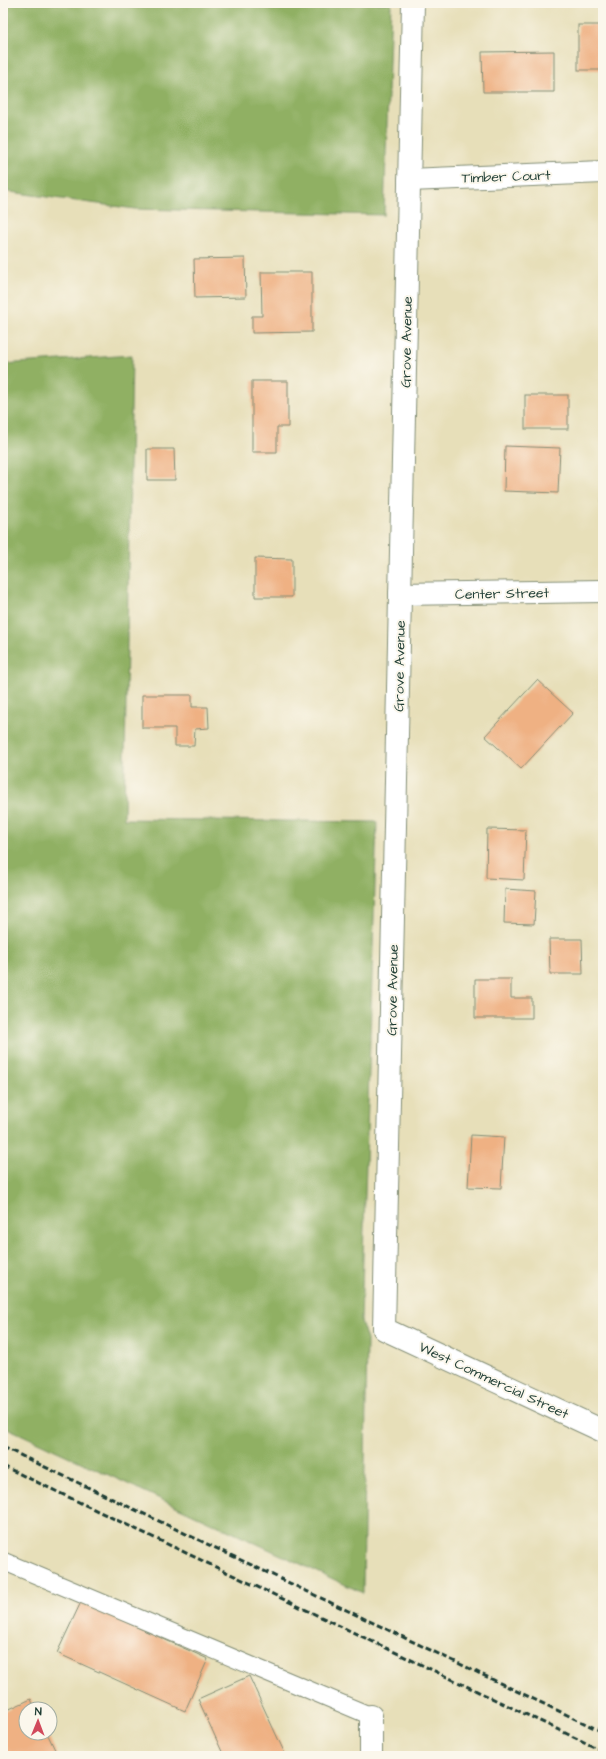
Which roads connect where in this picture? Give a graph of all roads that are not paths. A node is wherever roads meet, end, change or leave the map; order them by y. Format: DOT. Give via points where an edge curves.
graph roads {
  1 [pos="413,3"];
  2 [pos="603,172"];
  3 [pos="409,180"];
  4 [pos="603,591"];
  5 [pos="400,594"];
  6 [pos="384,1329"];
  7 [pos="603,1431"];
  8 [pos="3,1561"];
  9 [pos="371,1716"];
  10 [pos="371,1756"];
  1 -- 3 [label="street, Grove Avenue"];
  2 -- 3 [label="street, Timber Court"];
  3 -- 5 [label="street, Grove Avenue"];
  4 -- 5 [label="street, Center Street"];
  5 -- 6 [label="street, Grove Avenue"];
  6 -- 7 [label="street, West Commercial Street"];
  8 -- 9 [label="lane"];
  9 -- 10 [label="street"];
}
